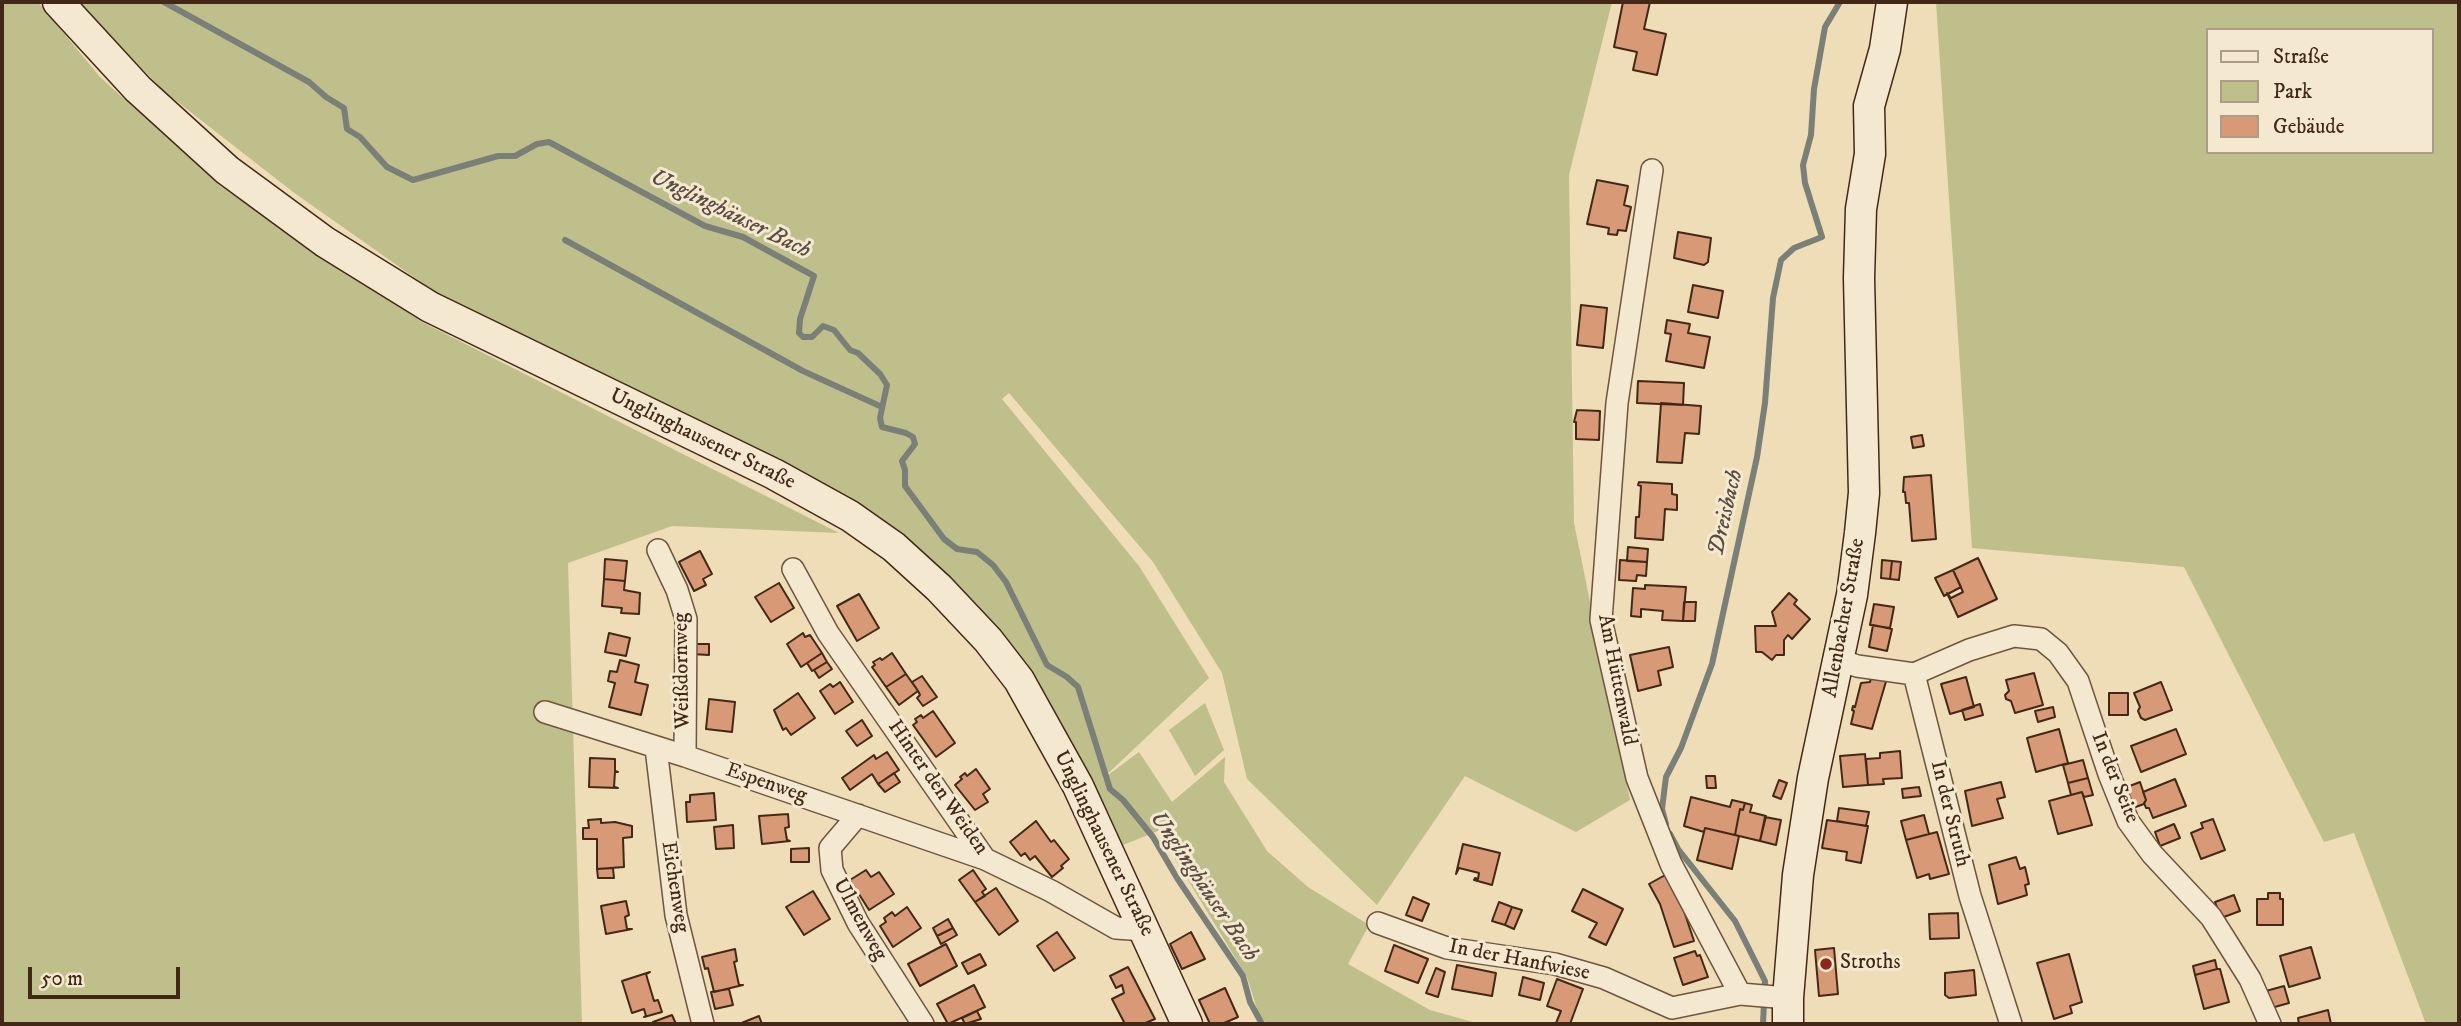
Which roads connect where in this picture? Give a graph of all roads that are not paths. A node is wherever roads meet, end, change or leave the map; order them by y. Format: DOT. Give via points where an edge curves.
graph roads {
  1 [pos="58,2"];
  2 [pos="1891,2"];
  3 [pos="1652,170"];
  4 [pos="658,550"];
  5 [pos="793,569"];
  6 [pos="1840,660"];
  7 [pos="1913,674"];
  8 [pos="545,712"];
  9 [pos="656,748"];
  10 [pos="684,756"];
  11 [pos="858,815"];
  12 [pos="985,859"];
  13 [pos="1378,923"];
  14 [pos="1144,930"];
  15 [pos="1769,1002"];
  16 [pos="1670,1016"];
  17 [pos="703,1024"];
  18 [pos="923,1024"];
  19 [pos="1187,1024"];
  20 [pos="2011,1024"];
  21 [pos="2270,1024"];
  1 -- 14 [label="main road, Unglinghausener Straße" via="138,89 228,170 325,242 430,307 774,474 850,516 894,547 988,640 1019,680 1078,786"];
  2 -- 6 [label="main road, Allenbacher Straße" via="1885,49 1869,106 1870,154 1861,209 1864,493"];
  3 -- 15 [label="street, Am Hüttenwald" via="1617,403 1601,620 1637,778 1671,864"];
  4 -- 10 [label="street, Weißdornweg" via="686,619"];
  5 -- 12 [label="street, Hinter den Weiden" via="828,633"];
  6 -- 7 [label="street"];
  6 -- 15 [label="main road, Allenbacher Straße"];
  7 -- 20 [label="street, In der Struth" via="1970,896"];
  7 -- 21 [label="street, In der Seite" via="2014,636 2041,639 2058,653 2078,681 2128,821 2152,854 2211,916 2250,979"];
  8 -- 9 [label="street, Espenweg"];
  9 -- 10 [label="street, Espenweg"];
  9 -- 17 [label="street, Eichenweg" via="676,915"];
  10 -- 11 [label="street, Espenweg"];
  11 -- 12 [label="street, Espenweg"];
  11 -- 18 [label="street, Ulmenweg" via="830,848 832,870 858,923"];
  12 -- 14 [label="street, Hinter den Weiden" via="1116,928"];
  13 -- 16 [label="street, In der Hanfwiese" via="1447,948 1555,964 1604,978"];
  14 -- 19 [label="main road, Unglinghausener Straße"];
  15 -- 16 [label="street, In der Hanfwiese"];
}
